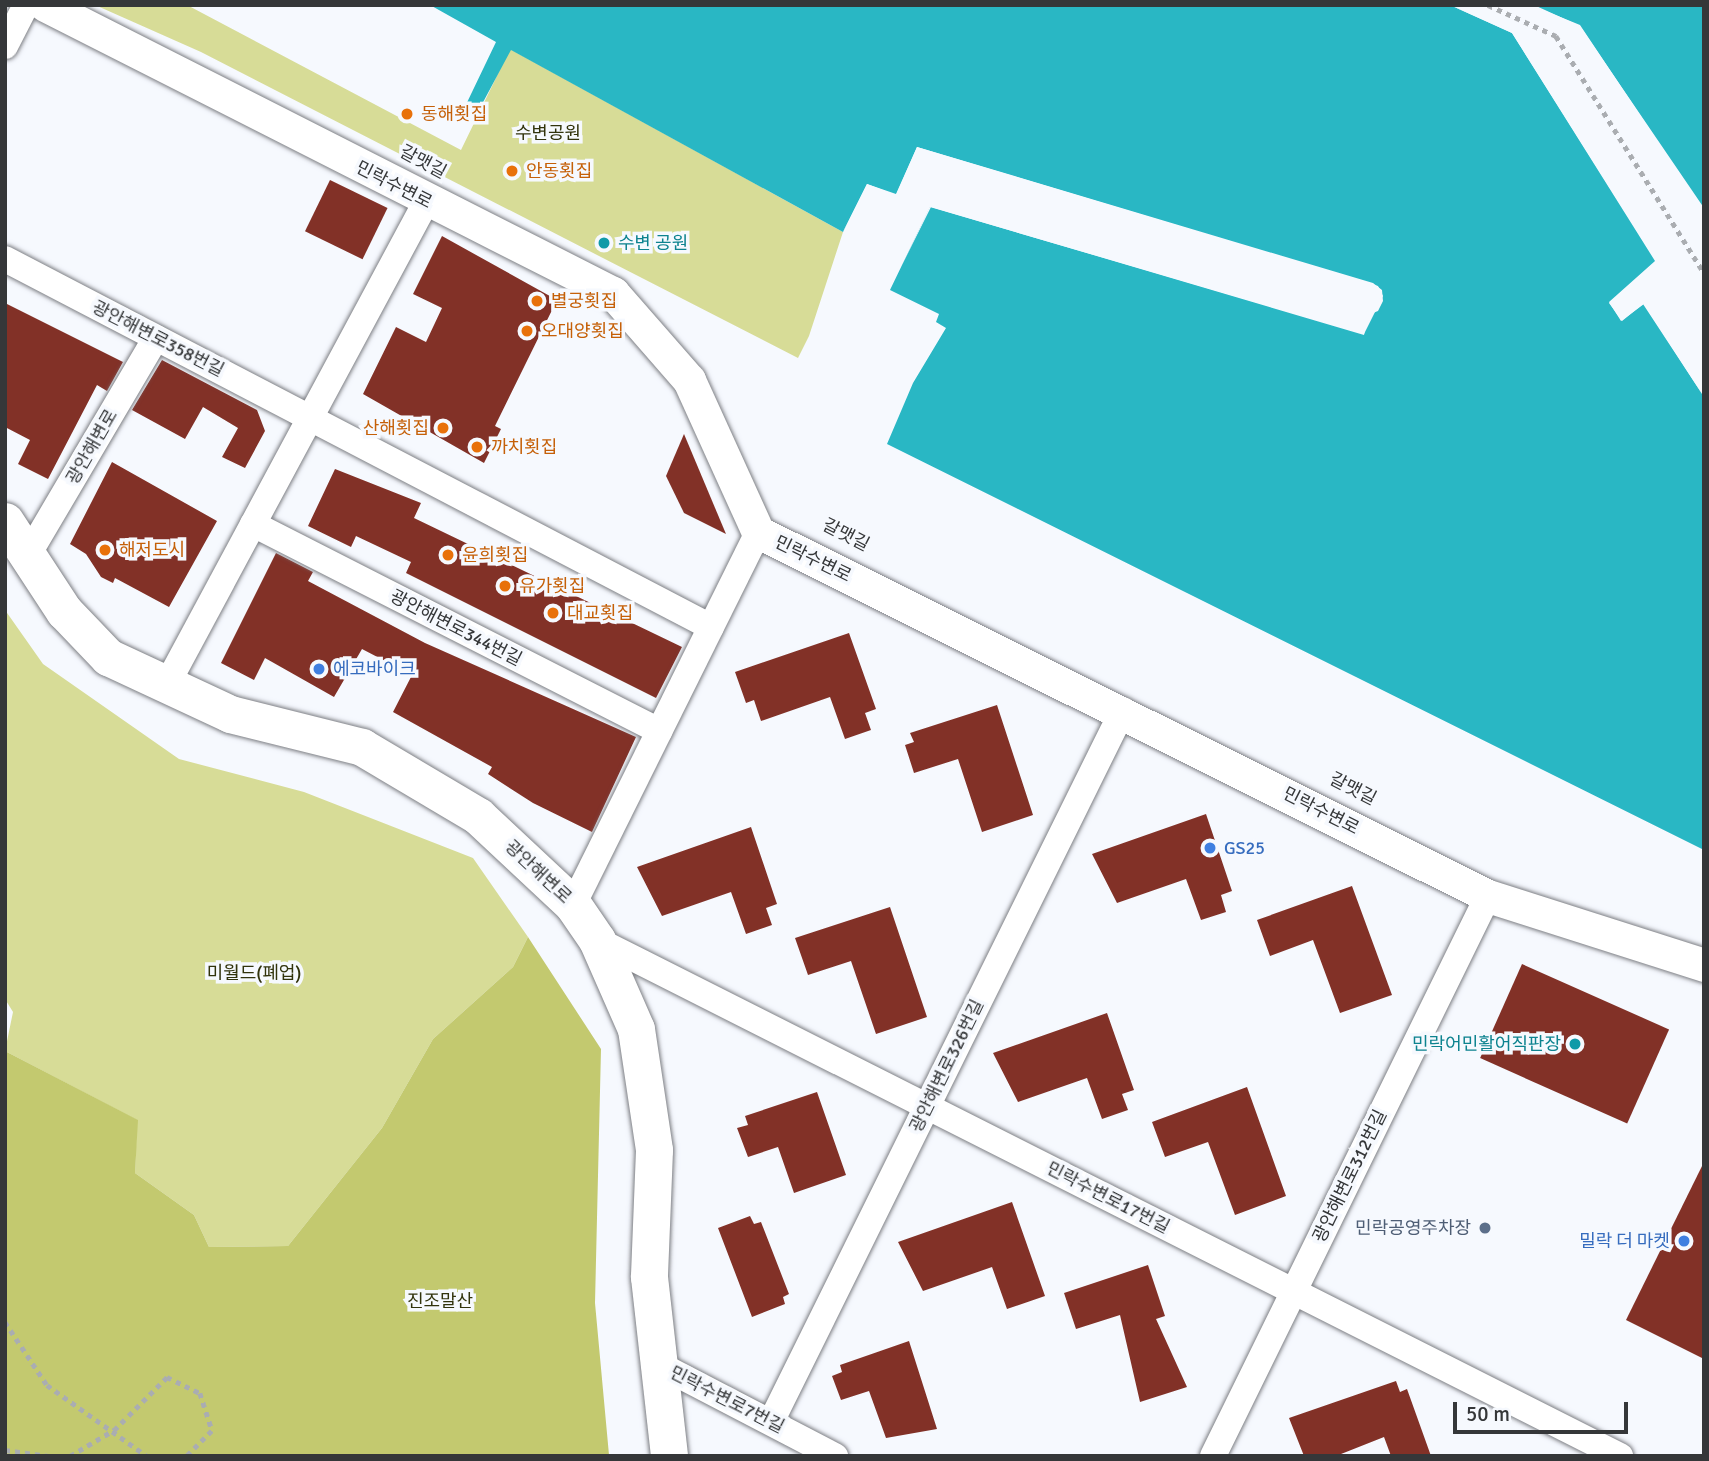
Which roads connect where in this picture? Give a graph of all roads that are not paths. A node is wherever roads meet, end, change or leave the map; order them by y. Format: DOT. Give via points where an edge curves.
graph roads {
  1 [pos="26,5"];
  2 [pos="46,5"];
  3 [pos="5,46"];
  4 [pos="426,202"];
  5 [pos="5,259"];
  6 [pos="156,338"];
  7 [pos="310,418"];
  8 [pos="5,522"];
  9 [pos="253,524"];
  10 [pos="758,532"];
  11 [pos="28,555"];
  12 [pos="711,627"];
  13 [pos="165,688"];
  14 [pos="1123,710"];
  15 [pos="659,731"];
  16 [pos="1488,895"];
  17 [pos="573,905"];
  18 [pos="597,940"];
  19 [pos="1704,965"];
  20 [pos="927,1106"];
  21 [pos="1293,1291"];
  22 [pos="656,1363"];
  23 [pos="771,1423"];
  24 [pos="669,1456"];
  25 [pos="835,1456"];
  26 [pos="1213,1456"];
  27 [pos="1620,1456"];
  1 -- 3 [label="street"];
  2 -- 4 [label="street, 민락수변로"];
  4 -- 7 [label="street"];
  4 -- 10 [label="street, 민락수변로" via="613,293 689,380"];
  5 -- 6 [label="street, 광안해변로358번길"];
  6 -- 7 [label="street, 광안해변로358번길"];
  6 -- 11 [label="street, 광안해변로"];
  7 -- 9 [label="street"];
  7 -- 12 [label="street"];
  8 -- 11 [label="main road, 광안해변로"];
  9 -- 13 [label="street"];
  9 -- 15 [label="street, 광안해변로344번길"];
  10 -- 12 [label="street"];
  10 -- 14 [label="street, 민락수변로"];
  11 -- 13 [label="main road, 광안해변로" via="64,611 108,657"];
  12 -- 15 [label="street"];
  13 -- 17 [label="main road, 광안해변로" via="230,714 362,747 478,816"];
  14 -- 16 [label="street, 민락수변로"];
  14 -- 20 [label="street, 광안해변로326번길"];
  15 -- 17 [label="street"];
  16 -- 19 [label="street, 민락수변로"];
  16 -- 21 [label="street, 광안해변로312번길"];
  17 -- 18 [label="main road, 광안해변로"];
  18 -- 20 [label="street, 민락수변로17번길"];
  18 -- 22 [label="main road, 광안해변로" via="636,1029 654,1150 649,1277"];
  20 -- 21 [label="street, 민락수변로17번길"];
  20 -- 23 [label="street, 광안해변로326번길"];
  21 -- 26 [label="street, 광안해변로312번길"];
  21 -- 27 [label="street, 민락수변로17번길"];
  22 -- 23 [label="street, 민락수변로7번길"];
  22 -- 24 [label="main road, 광안해변로"];
  23 -- 25 [label="street, 민락수변로7번길"];
}
